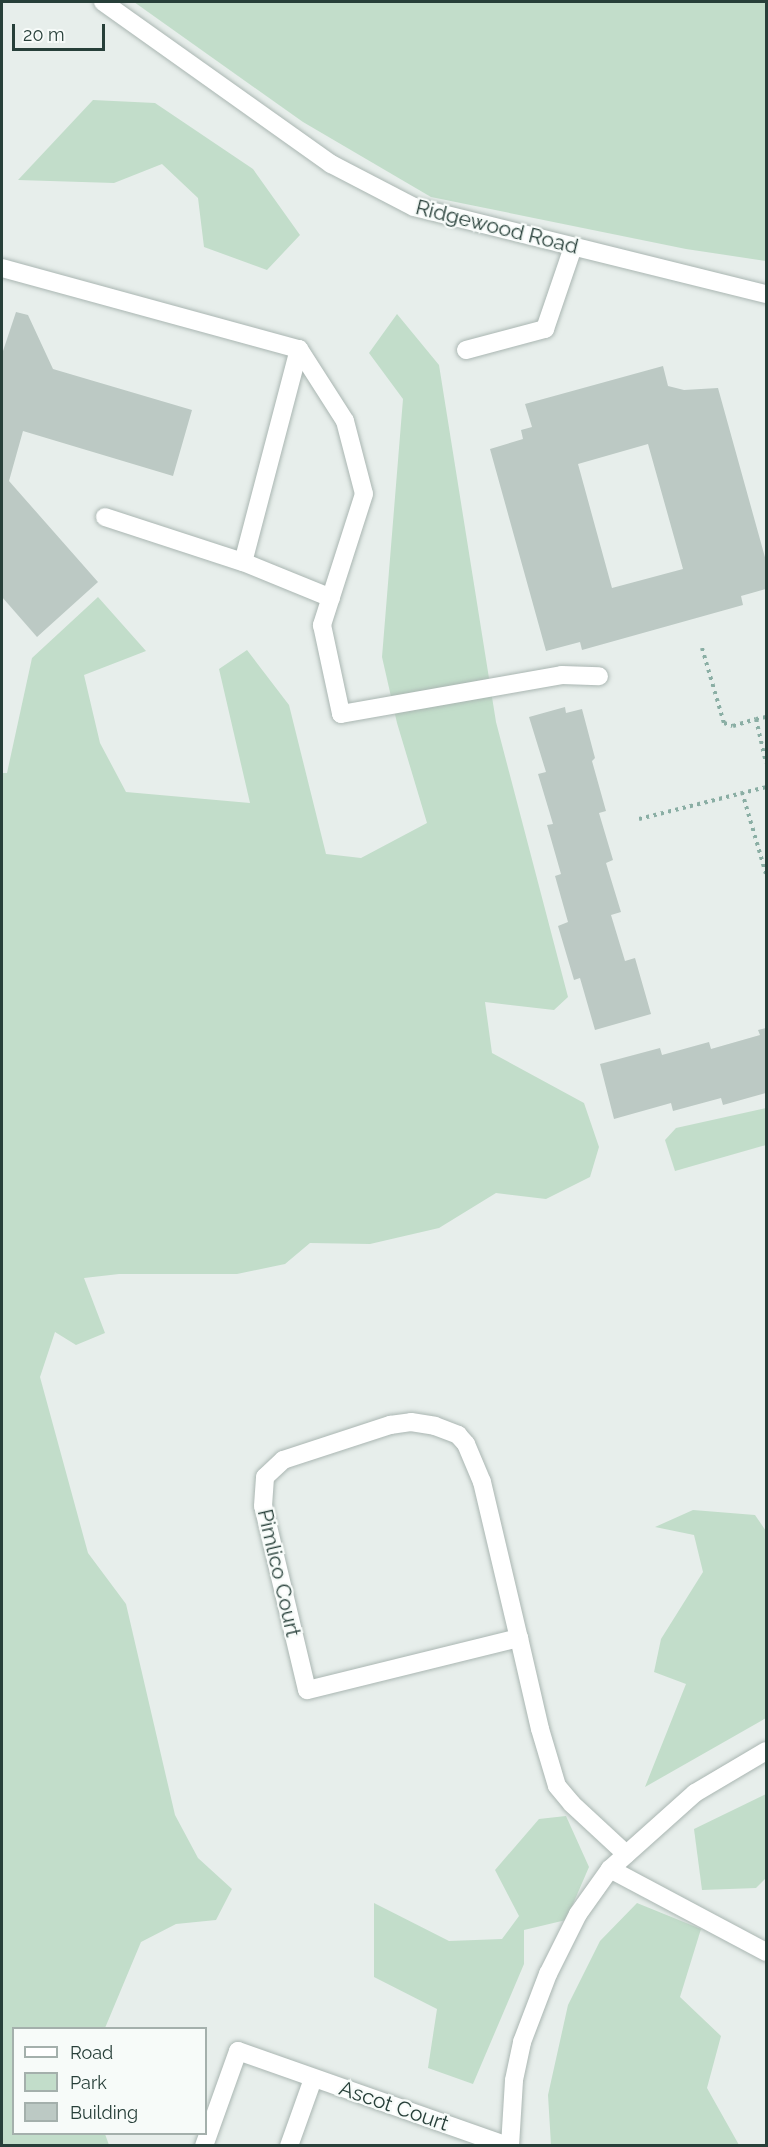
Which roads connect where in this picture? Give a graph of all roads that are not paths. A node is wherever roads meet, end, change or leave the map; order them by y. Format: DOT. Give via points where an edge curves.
graph roads {
  1 [pos="103,2"];
  2 [pos="573,247"];
  3 [pos="2,268"];
  4 [pos="766,294"];
  5 [pos="299,349"];
  6 [pos="466,350"];
  7 [pos="105,517"];
  8 [pos="243,562"];
  9 [pos="331,598"];
  10 [pos="599,676"];
  11 [pos="519,1638"];
  12 [pos="766,1750"];
  13 [pos="626,1854"];
  14 [pos="610,1869"];
  15 [pos="766,1952"];
  16 [pos="313,2079"];
  17 [pos="204,2145"];
  18 [pos="289,2145"];
  19 [pos="509,2145"];
  1 -- 2 [label="street, Ridgewood Road" via="362,183 414,207"];
  2 -- 4 [label="street, Ridgewood Road"];
  2 -- 6 [label="street" via="545,329"];
  3 -- 5 [label="street"];
  5 -- 8 [label="street"];
  5 -- 9 [label="street" via="345,421 364,494"];
  7 -- 8 [label="street"];
  8 -- 9 [label="street"];
  9 -- 10 [label="street" via="322,625 341,714 562,675"];
  11 -- 11 [label="street, Pimlico Court" via="478,1468 458,1436 424,1424 390,1425 283,1460 265,1477 263,1506 307,1690"];
  11 -- 13 [label="street, Pimlico Court" via="557,1785"];
  12 -- 13 [label="street" via="695,1793"];
  13 -- 14 [label="street"];
  14 -- 15 [label="street"];
  14 -- 19 [label="street" via="578,1914 534,2008 514,2080"];
  16 -- 17 [label="street, Ascot Court" via="238,2051"];
  16 -- 18 [label="street, Ascot Court"];
  16 -- 19 [label="street, Ascot Court"];
}
